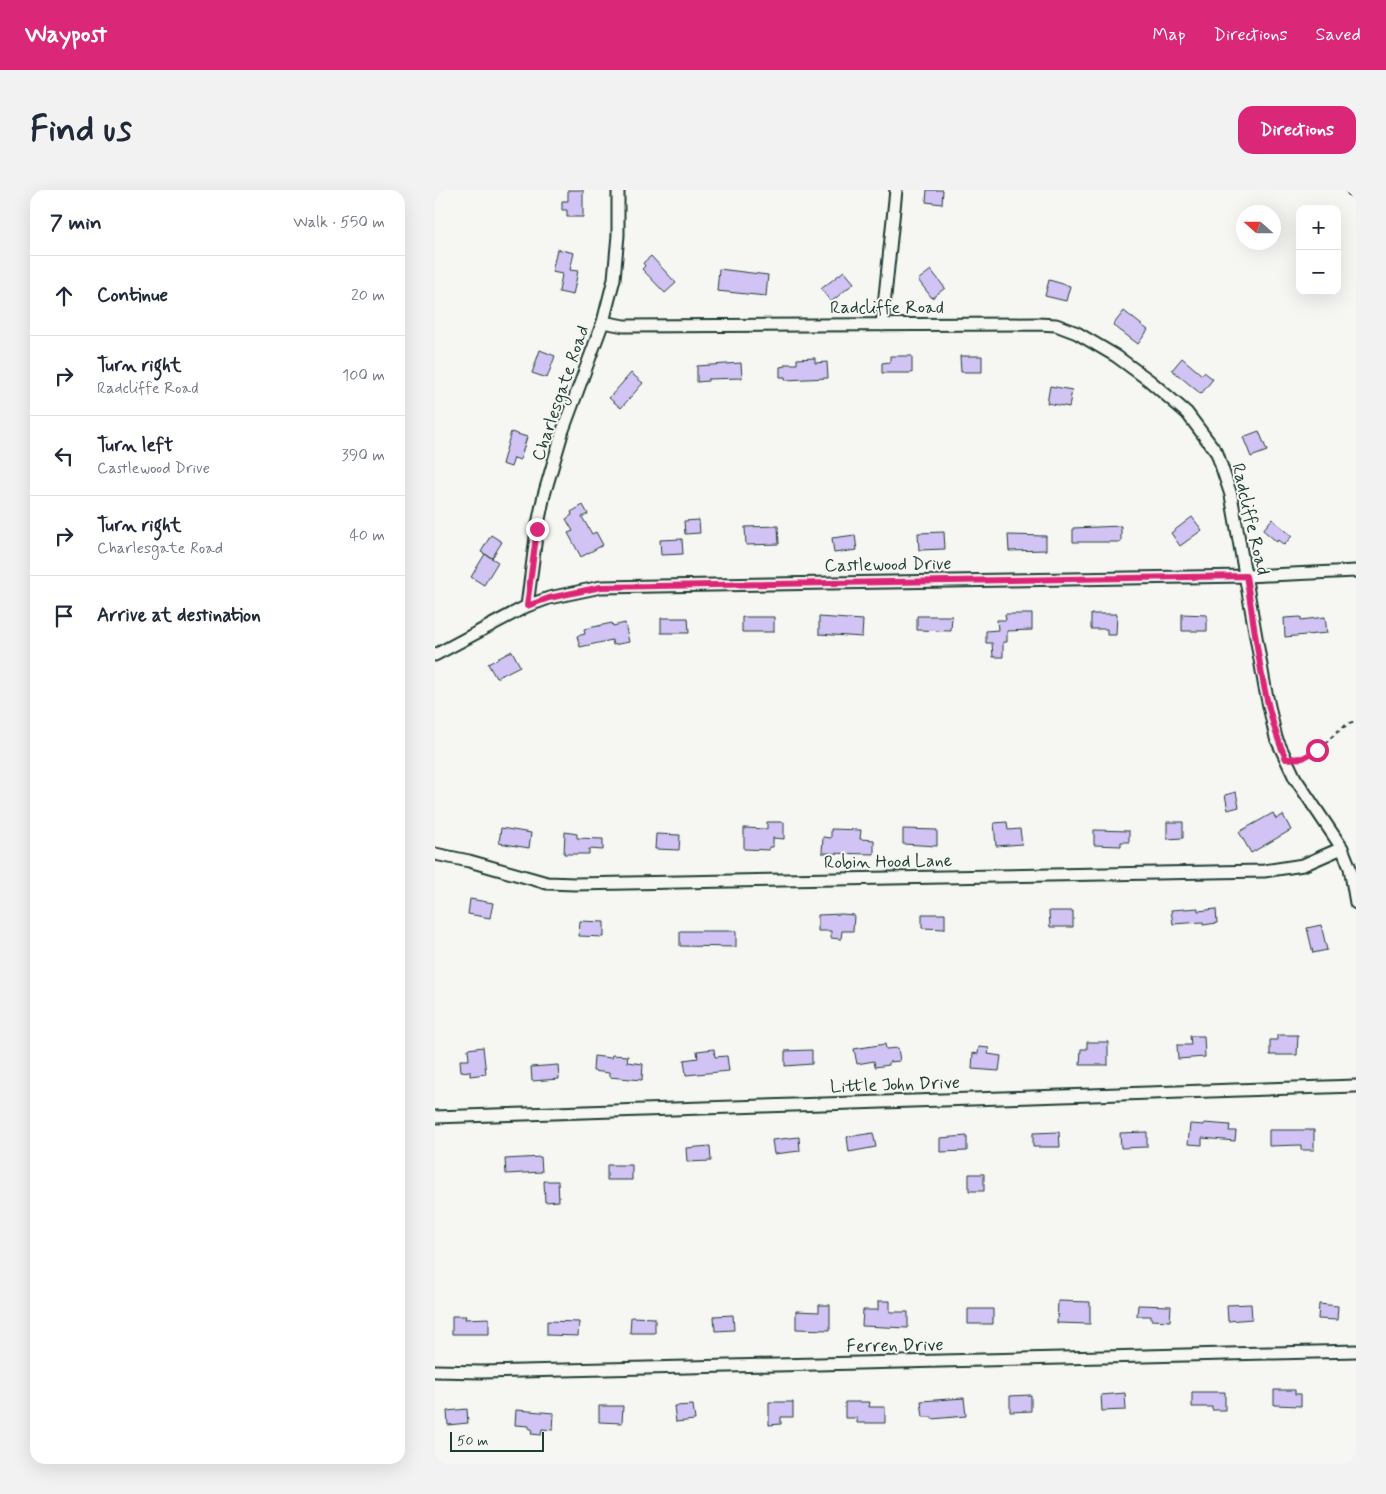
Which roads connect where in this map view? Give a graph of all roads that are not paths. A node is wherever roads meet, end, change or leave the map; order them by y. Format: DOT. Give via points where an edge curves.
graph roads {
  1 [pos="618,190"];
  2 [pos="896,190"];
  3 [pos="603,322"];
  4 [pos="881,325"];
  5 [pos="1356,570"];
  6 [pos="1246,576"];
  7 [pos="527,606"];
  8 [pos="435,655"];
  9 [pos="1342,848"];
  10 [pos="435,854"];
  11 [pos="1356,903"];
  12 [pos="1356,1086"];
  13 [pos="435,1117"];
  14 [pos="1356,1351"];
  15 [pos="435,1371"];
  1 -- 3 [label="street, Charlesgate Road" via="614,279"];
  2 -- 4 [label="street"];
  3 -- 4 [label="street, Radcliffe Road" via="625,326"];
  3 -- 7 [label="street, Charlesgate Road" via="563,430 544,495"];
  4 -- 6 [label="street, Radcliffe Road" via="1056,325 1077,333 1116,356 1187,413 1217,453 1231,495"];
  5 -- 6 [label="street, Castlewood Drive"];
  6 -- 7 [label="street, Castlewood Drive" via="601,587"];
  6 -- 9 [label="street, Radcliffe Road" via="1277,738 1295,778"];
  7 -- 8 [label="street, Castlewood Drive"];
  9 -- 10 [label="street, Robin Hood Lane" via="1303,864 1264,871 575,884 547,883"];
  9 -- 11 [label="street, Radcliffe Road" via="1350,868"];
  12 -- 13 [label="street, Little John Drive"];
  14 -- 15 [label="street, Ferren Drive"];
}
